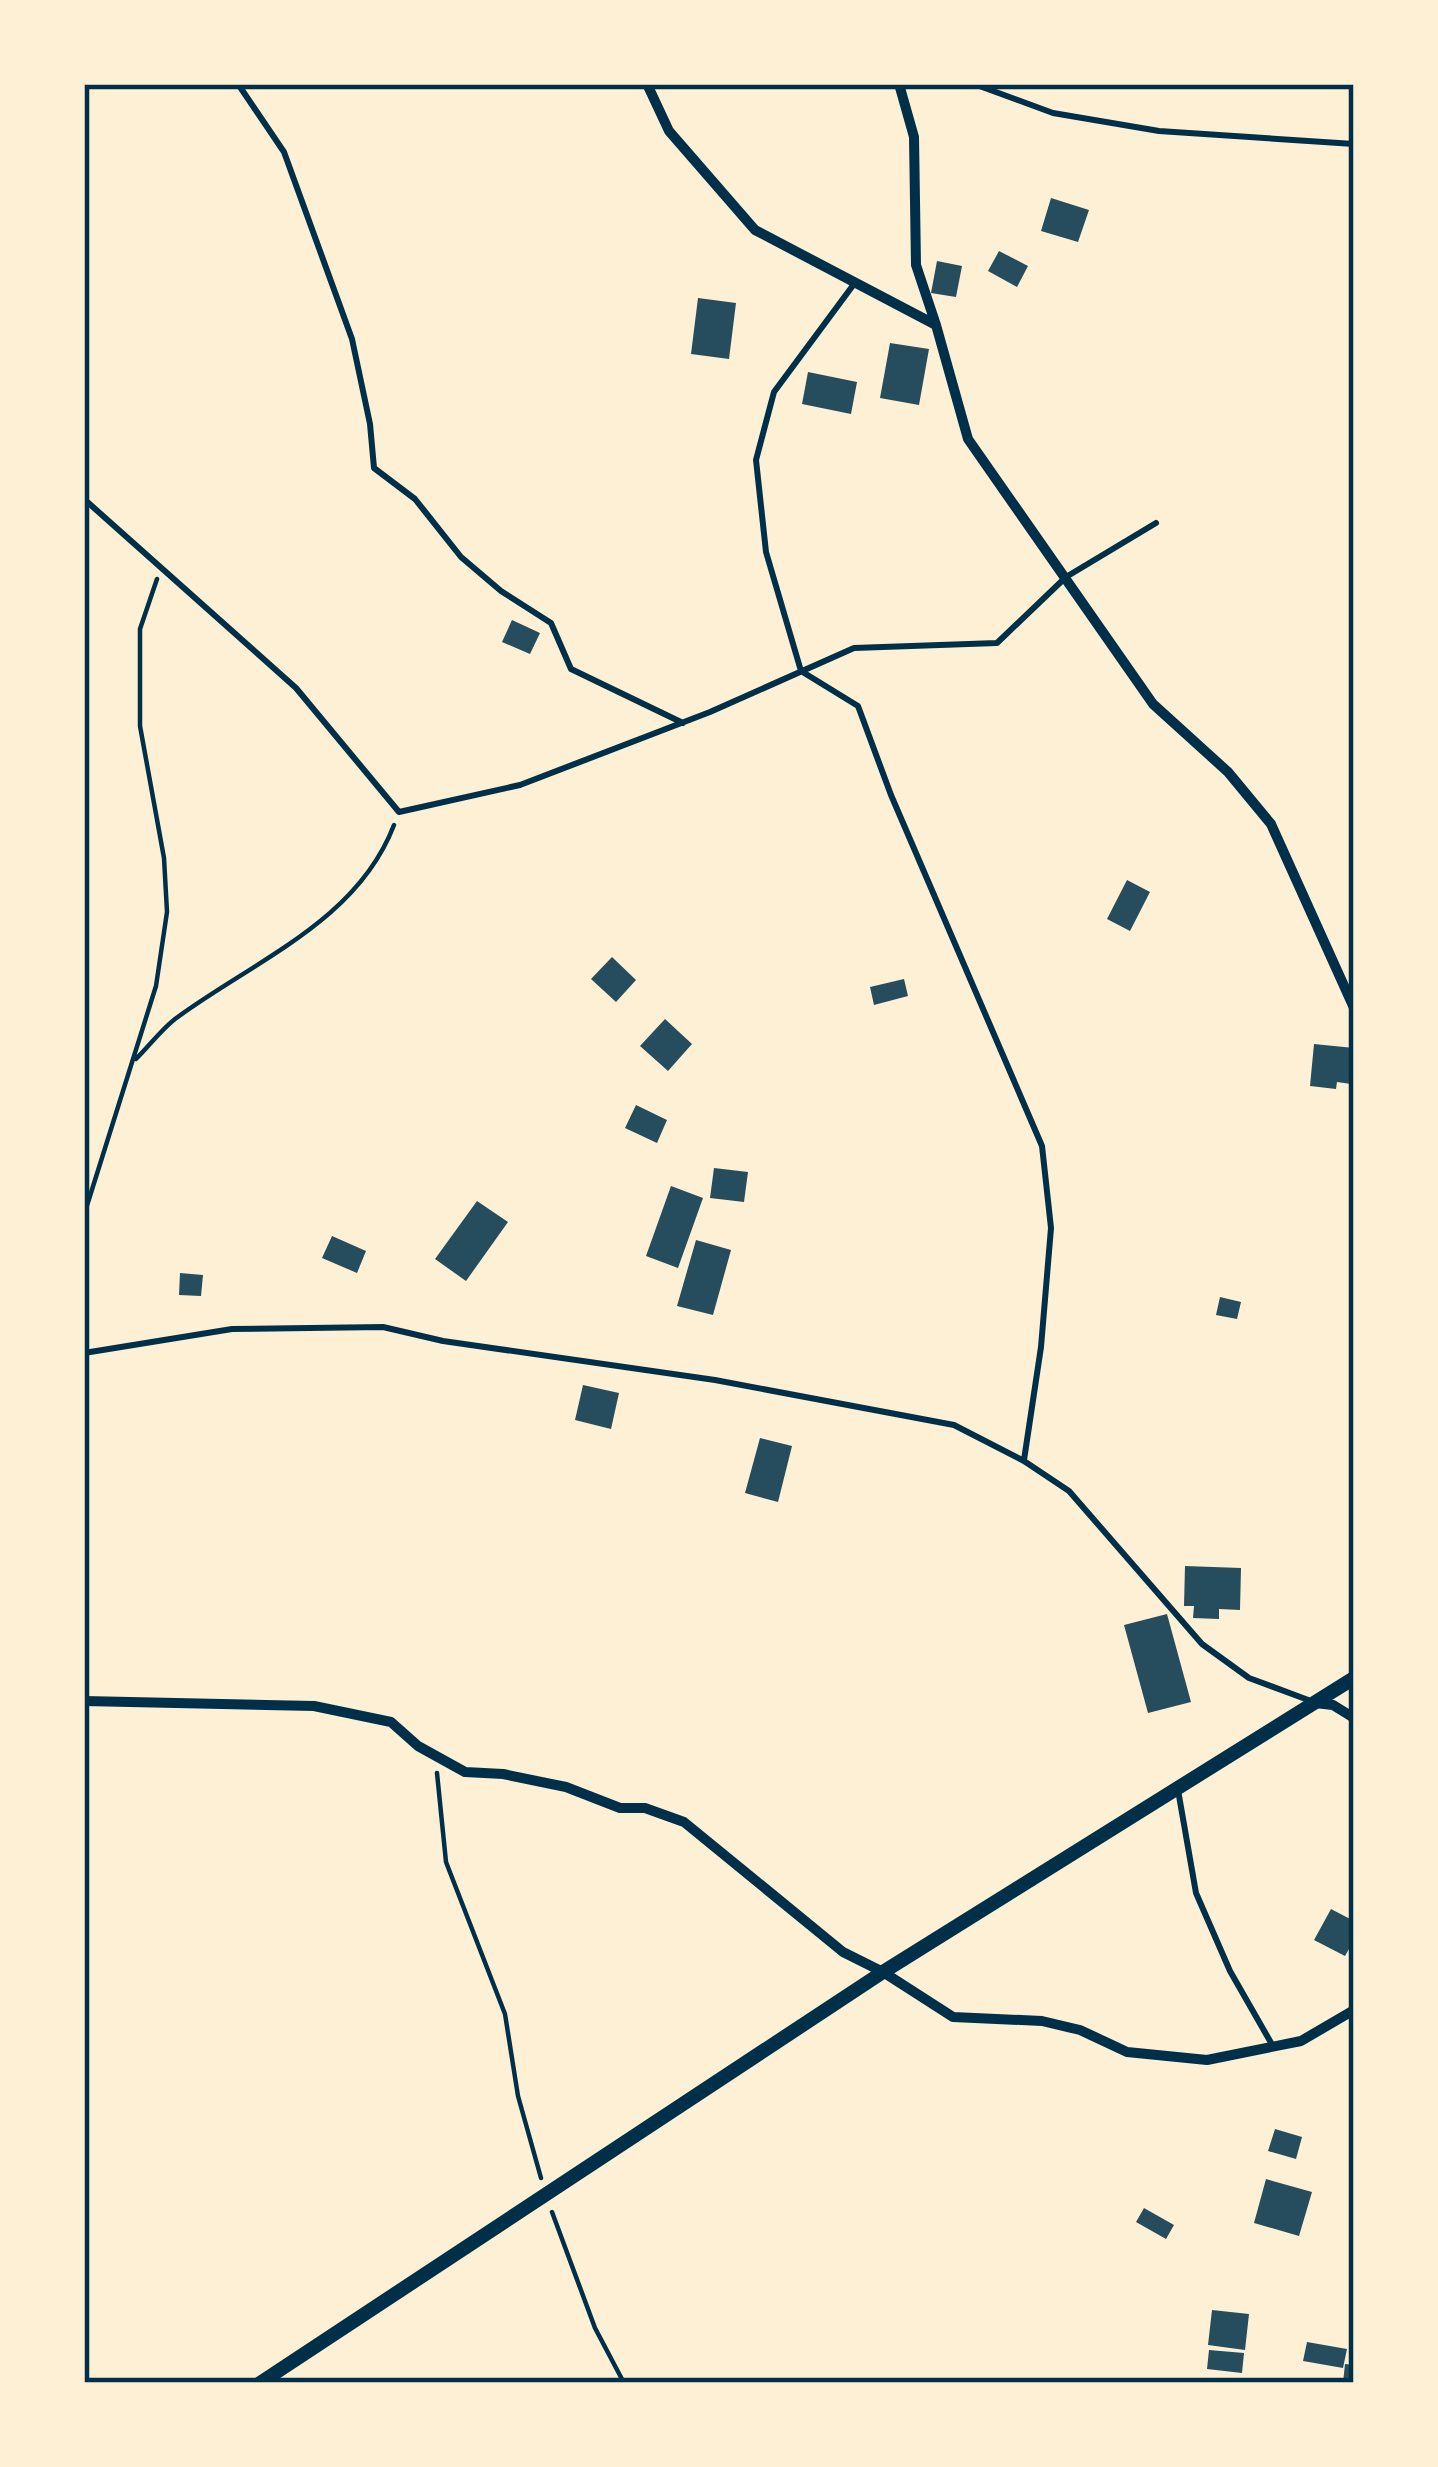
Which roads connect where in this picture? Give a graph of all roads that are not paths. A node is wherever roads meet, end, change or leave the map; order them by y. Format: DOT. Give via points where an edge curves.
graph roads {
  1 [pos="238,84"];
  2 [pos="647,84"];
  3 [pos="899,84"];
  4 [pos="974,84"];
  5 [pos="1354,144"];
  6 [pos="854,284"];
  7 [pos="936,325"];
  8 [pos="84,499"];
  9 [pos="1156,523"];
  10 [pos="1066,577"];
  11 [pos="801,671"];
  12 [pos="682,723"];
  13 [pos="1354,1008"];
  14 [pos="84,1353"];
  15 [pos="1024,1461"];
  16 [pos="1354,1678"];
  17 [pos="84,1701"];
  18 [pos="1315,1702"];
  19 [pos="1354,1718"];
  20 [pos="1178,1790"];
  21 [pos="883,1972"];
  22 [pos="1354,2010"];
  23 [pos="1275,2048"];
  24 [pos="260,2383"];
  1 -- 12 [label="lane" via="284,152 352,339 374,468 415,500 461,557 551,623 571,669"];
  2 -- 6 [label="street" via="669,131 754,230"];
  3 -- 7 [label="street" via="914,137 916,265"];
  4 -- 5 [label="lane" via="1053,113 1159,131"];
  6 -- 7 [label="street"];
  6 -- 11 [label="lane" via="774,392 756,460 766,552"];
  7 -- 10 [label="street" via="968,439"];
  8 -- 12 [label="lane" via="296,688 399,812 520,785"];
  9 -- 10 [label="lane"];
  10 -- 11 [label="lane" via="997,643 854,647"];
  10 -- 13 [label="street" via="1153,704 1271,824"];
  11 -- 12 [label="lane"];
  11 -- 15 [label="lane" via="858,706 1042,1146 1052,1228"];
  14 -- 15 [label="lane" via="232,1329 383,1327 954,1425"];
  15 -- 18 [label="lane" via="1069,1491 1202,1644 1249,1678"];
  16 -- 18 [label="street"];
  17 -- 21 [label="street" via="314,1706 391,1722 465,1772 566,1786 620,1808 645,1808 684,1822 843,1952"];
  18 -- 19 [label="street"];
  18 -- 20 [label="street"];
  20 -- 21 [label="street"];
  20 -- 23 [label="lane" via="1196,1893"];
  21 -- 23 [label="street" via="953,2017 1042,2021 1156,2057 1208,2060"];
  21 -- 24 [label="street"];
  22 -- 23 [label="street"];
}
